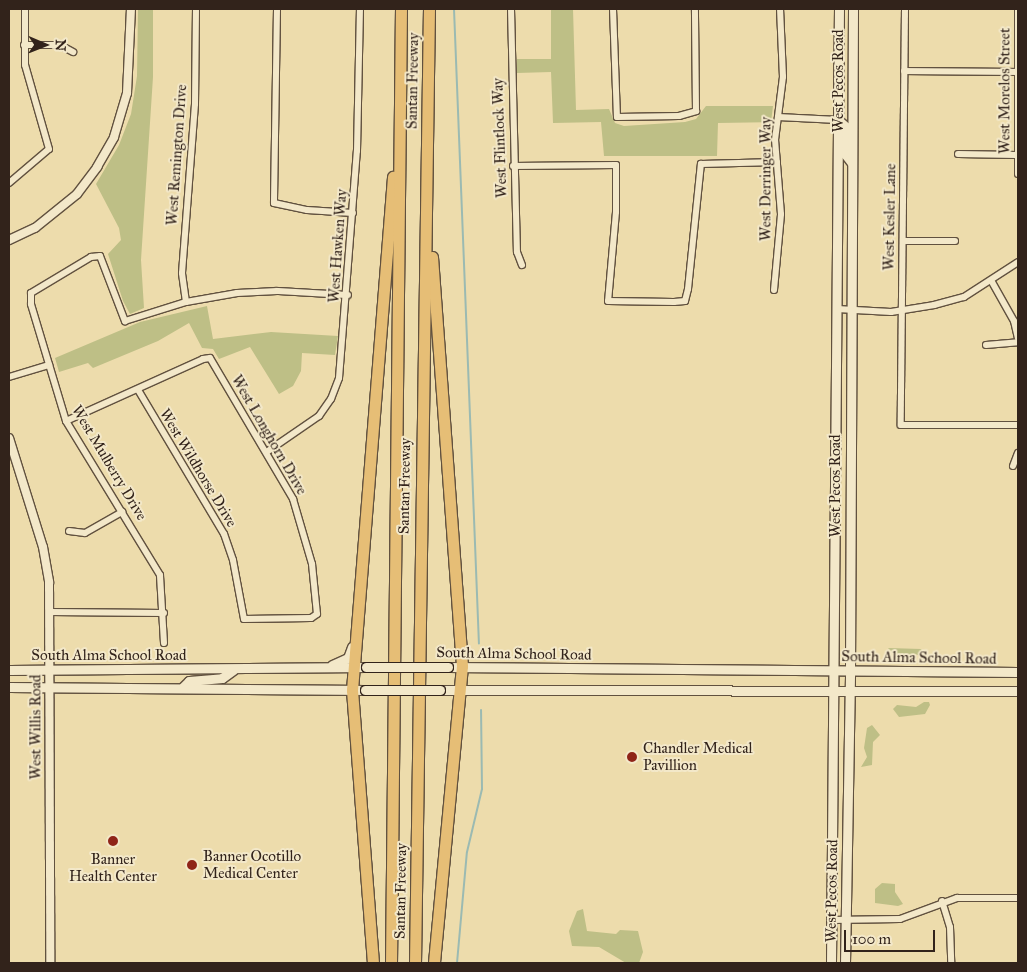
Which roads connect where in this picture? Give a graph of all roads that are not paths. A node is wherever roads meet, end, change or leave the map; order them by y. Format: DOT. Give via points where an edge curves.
graph roads {
  1 [pos="25,9"];
  2 [pos="131,9"];
  3 [pos="196,9"];
  4 [pos="277,9"];
  5 [pos="360,9"];
  6 [pos="401,9"];
  7 [pos="429,9"];
  8 [pos="511,9"];
  9 [pos="613,9"];
  10 [pos="695,9"];
  11 [pos="780,9"];
  12 [pos="839,9"];
  13 [pos="853,9"];
  14 [pos="905,9"];
  15 [pos="1018,9"];
  16 [pos="24,45"];
  17 [pos="73,52"];
  18 [pos="401,68"];
  19 [pos="904,71"];
  20 [pos="1017,72"];
  21 [pos="778,117"];
  22 [pos="838,120"];
  23 [pos="958,154"];
  24 [pos="1016,154"];
  25 [pos="427,157"];
  26 [pos="777,162"];
  27 [pos="852,163"];
  28 [pos="513,166"];
  29 [pos="1018,174"];
  30 [pos="9,184"];
  31 [pos="353,213"];
  32 [pos="9,240"];
  33 [pos="903,241"];
  34 [pos="955,241"];
  35 [pos="1018,262"];
  36 [pos="522,265"];
  37 [pos="992,282"];
  38 [pos="774,290"];
  39 [pos="348,295"];
  40 [pos="186,302"];
  41 [pos="837,309"];
  42 [pos="851,310"];
  43 [pos="902,311"];
  44 [pos="1018,340"];
  45 [pos="986,345"];
  46 [pos="49,365"];
  47 [pos="9,377"];
  48 [pos="138,390"];
  49 [pos="66,421"];
  50 [pos="1018,425"];
  51 [pos="9,438"];
  52 [pos="268,451"];
  53 [pos="1018,453"];
  54 [pos="1014,466"];
  55 [pos="122,512"];
  56 [pos="69,531"];
  57 [pos="363,542"];
  58 [pos="50,612"];
  59 [pos="164,613"];
  60 [pos="317,614"];
  61 [pos="164,643"];
  62 [pos="462,666"];
  63 [pos="354,667"];
  64 [pos="320,668"];
  65 [pos="9,670"];
  66 [pos="50,670"];
  67 [pos="233,670"];
  68 [pos="832,670"];
  69 [pos="850,671"];
  70 [pos="1018,672"];
  71 [pos="50,686"];
  72 [pos="9,687"];
  73 [pos="183,687"];
  74 [pos="832,689"];
  75 [pos="850,689"];
  76 [pos="352,690"];
  77 [pos="460,690"];
  78 [pos="1018,691"];
  79 [pos="1018,898"];
  80 [pos="942,901"];
  81 [pos="831,920"];
  82 [pos="845,921"];
  83 [pos="50,963"];
  84 [pos="373,963"];
  85 [pos="391,963"];
  86 [pos="415,963"];
  87 [pos="434,963"];
  88 [pos="831,963"];
  89 [pos="845,963"];
  90 [pos="951,963"];
  1 -- 16 [label="street"];
  2 -- 32 [label="street" via="128,85 114,137 97,168 70,200 35,228"];
  3 -- 40 [label="street, West Remington Drive" via="195,104 182,265"];
  4 -- 31 [label="street" via="274,204"];
  5 -- 31 [label="street, West Hawken Way" via="359,118"];
  6 -- 18 [label="highway, Santan Freeway"];
  7 -- 25 [label="highway, Santan Freeway"];
  8 -- 28 [label="street, West Flintlock Way"];
  9 -- 10 [label="street" via="618,117 679,116 696,111"];
  11 -- 21 [label="street, West Derringer Way" via="784,52"];
  12 -- 22 [label="main road, West Pecos Road"];
  13 -- 27 [label="main road, West Pecos Road"];
  14 -- 19 [label="street, West Kesler Lane"];
  15 -- 20 [label="street, West Morelos Street"];
  16 -- 17 [label="street" via="60,45"];
  16 -- 30 [label="street" via="25,65 49,149"];
  18 -- 57 [label="highway"];
  18 -- 85 [label="highway, Santan Freeway"];
  19 -- 20 [label="street"];
  19 -- 33 [label="street, West Kesler Lane"];
  20 -- 24 [label="street, West Morelos Street"];
  21 -- 22 [label="street"];
  21 -- 26 [label="street, West Derringer Way"];
  22 -- 27 [label="main road" via="846,127 846,154"];
  22 -- 41 [label="main road, West Pecos Road"];
  23 -- 24 [label="street"];
  24 -- 29 [label="street, West Morelos Street"];
  25 -- 62 [label="highway" via="444,462"];
  25 -- 86 [label="highway, Santan Freeway"];
  26 -- 28 [label="street" via="701,164 685,301 608,301 616,212 616,165"];
  26 -- 38 [label="street, West Derringer Way" via="781,214"];
  27 -- 42 [label="main road, West Pecos Road"];
  28 -- 36 [label="street, West Flintlock Way" via="517,252"];
  31 -- 39 [label="street, West Hawken Way"];
  33 -- 34 [label="street"];
  33 -- 43 [label="street, West Kesler Lane"];
  35 -- 37 [label="street"];
  37 -- 43 [label="street" via="964,297"];
  37 -- 44 [label="street" via="1014,321"];
  39 -- 40 [label="street" via="257,292"];
  39 -- 52 [label="street, West Hawken Way" via="341,367 331,399 319,416"];
  40 -- 46 [label="street, West Mulberry Drive" via="125,321 100,256 91,257 31,293 30,304"];
  41 -- 42 [label="street"];
  41 -- 68 [label="main road, West Pecos Road"];
  42 -- 43 [label="street"];
  42 -- 69 [label="main road, West Pecos Road"];
  43 -- 50 [label="street, West Kesler Lane" via="901,425"];
  44 -- 45 [label="street"];
  46 -- 47 [label="street"];
  46 -- 49 [label="street, West Mulberry Drive"];
  48 -- 49 [label="street"];
  48 -- 52 [label="street, West Longhorn Drive" via="210,358"];
  48 -- 60 [label="street, West Wildhorse Drive" via="224,534 233,560 244,619 311,618"];
  49 -- 55 [label="street, West Mulberry Drive"];
  51 -- 58 [label="street, West Willis Road" via="43,547"];
  52 -- 60 [label="street, West Longhorn Drive" via="293,500 306,540"];
  53 -- 54 [label="street"];
  55 -- 56 [label="street" via="85,533"];
  55 -- 59 [label="street, West Mulberry Drive" via="160,575"];
  57 -- 63 [label="highway"];
  57 -- 64 [label="main road" via="358,560 351,653 340,663"];
  58 -- 59 [label="street"];
  58 -- 66 [label="street, West Willis Road"];
  59 -- 61 [label="street, West Mulberry Drive"];
  62 -- 63 [label="main road, South Alma School Road, bridge"];
  62 -- 68 [label="main road, South Alma School Road"];
  62 -- 77 [label="highway"];
  63 -- 64 [label="main road, South Alma School Road"];
  63 -- 76 [label="highway"];
  64 -- 67 [label="main road, South Alma School Road"];
  65 -- 66 [label="main road, South Alma School Road"];
  66 -- 67 [label="main road, South Alma School Road"];
  66 -- 71 [label="street, West Willis Road"];
  67 -- 73 [label="main road" via="222,678 189,681"];
  68 -- 69 [label="main road, South Alma School Road"];
  68 -- 74 [label="main road, West Pecos Road"];
  69 -- 70 [label="main road, South Alma School Road"];
  69 -- 75 [label="main road, West Pecos Road"];
  71 -- 72 [label="main road, South Alma School Road"];
  71 -- 73 [label="main road, South Alma School Road"];
  71 -- 83 [label="street, West Willis Road"];
  73 -- 76 [label="main road, South Alma School Road"];
  74 -- 75 [label="main road, South Alma School Road"];
  74 -- 77 [label="main road, South Alma School Road"];
  74 -- 81 [label="main road, West Pecos Road"];
  75 -- 78 [label="main road, South Alma School Road"];
  75 -- 82 [label="main road, West Pecos Road"];
  76 -- 77 [label="main road, South Alma School Road, bridge"];
  76 -- 84 [label="highway"];
  77 -- 87 [label="highway"];
  79 -- 80 [label="street" via="967,897"];
  80 -- 82 [label="street" via="900,919"];
  80 -- 90 [label="street" via="950,927"];
  81 -- 82 [label="street"];
  81 -- 88 [label="main road, West Pecos Road"];
  82 -- 89 [label="main road, West Pecos Road"];
}
